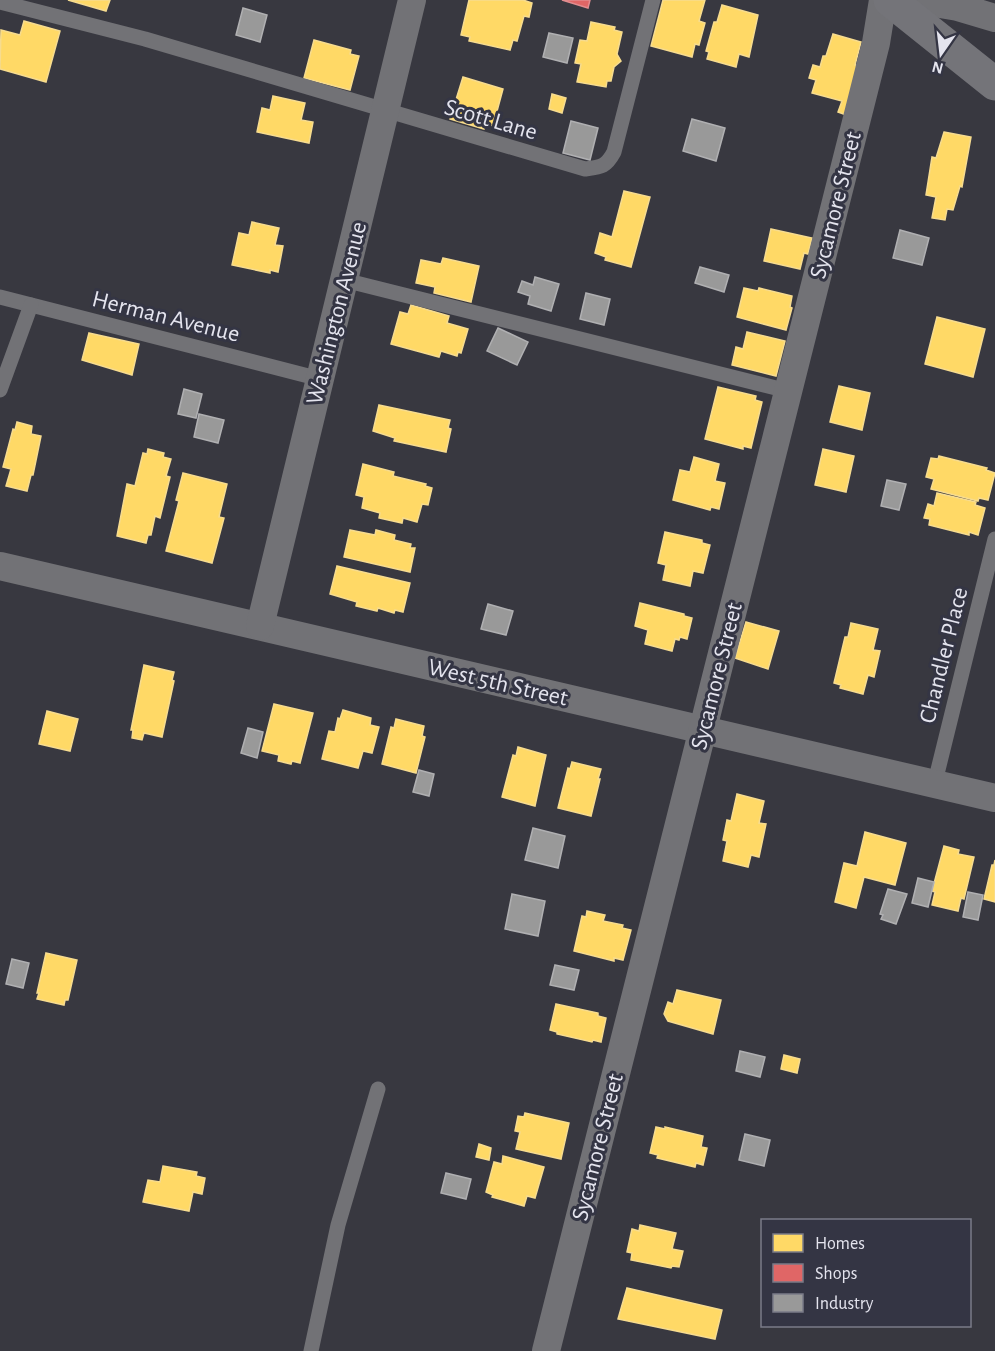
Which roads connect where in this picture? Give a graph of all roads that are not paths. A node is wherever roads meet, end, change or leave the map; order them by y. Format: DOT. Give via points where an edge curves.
graph roads {
  1 [pos="412,0"];
  2 [pos="653,0"];
  3 [pos="883,0"];
  4 [pos="890,0"];
  5 [pos="916,0"];
  6 [pos="0,2"];
  7 [pos="995,18"];
  8 [pos="995,84"];
  9 [pos="385,112"];
  10 [pos="344,280"];
  11 [pos="0,297"];
  12 [pos="31,304"];
  13 [pos="320,379"];
  14 [pos="0,390"];
  15 [pos="788,391"];
  16 [pos="995,538"];
  17 [pos="0,566"];
  18 [pos="260,627"];
  19 [pos="702,729"];
  20 [pos="934,782"];
  21 [pos="995,798"];
  22 [pos="378,1089"];
  23 [pos="311,1351"];
  24 [pos="546,1351"];
  1 -- 9 [label="street, Washington Avenue"];
  2 -- 9 [label="lane, Scott Lane" via="614,152 601,167 585,169"];
  3 -- 15 [label="street, Sycamore Street" via="876,43"];
  4 -- 8 [label="main road"];
  5 -- 7 [label="street"];
  6 -- 9 [label="lane, Scott Lane" via="145,39"];
  9 -- 10 [label="street, Washington Avenue"];
  10 -- 13 [label="street, Washington Avenue"];
  10 -- 15 [label="lane"];
  11 -- 12 [label="lane, Herman Avenue"];
  12 -- 13 [label="lane, Herman Avenue"];
  12 -- 14 [label="lane"];
  13 -- 18 [label="street, Washington Avenue"];
  15 -- 19 [label="street, Sycamore Street"];
  16 -- 20 [label="lane, Chandler Place"];
  17 -- 18 [label="street, West 5th Street"];
  18 -- 19 [label="street, West 5th Street"];
  19 -- 20 [label="street, West 5th Street"];
  19 -- 24 [label="street, Sycamore Street"];
  20 -- 21 [label="street, West 5th Street"];
  22 -- 23 [label="lane" via="338,1225"];
}
